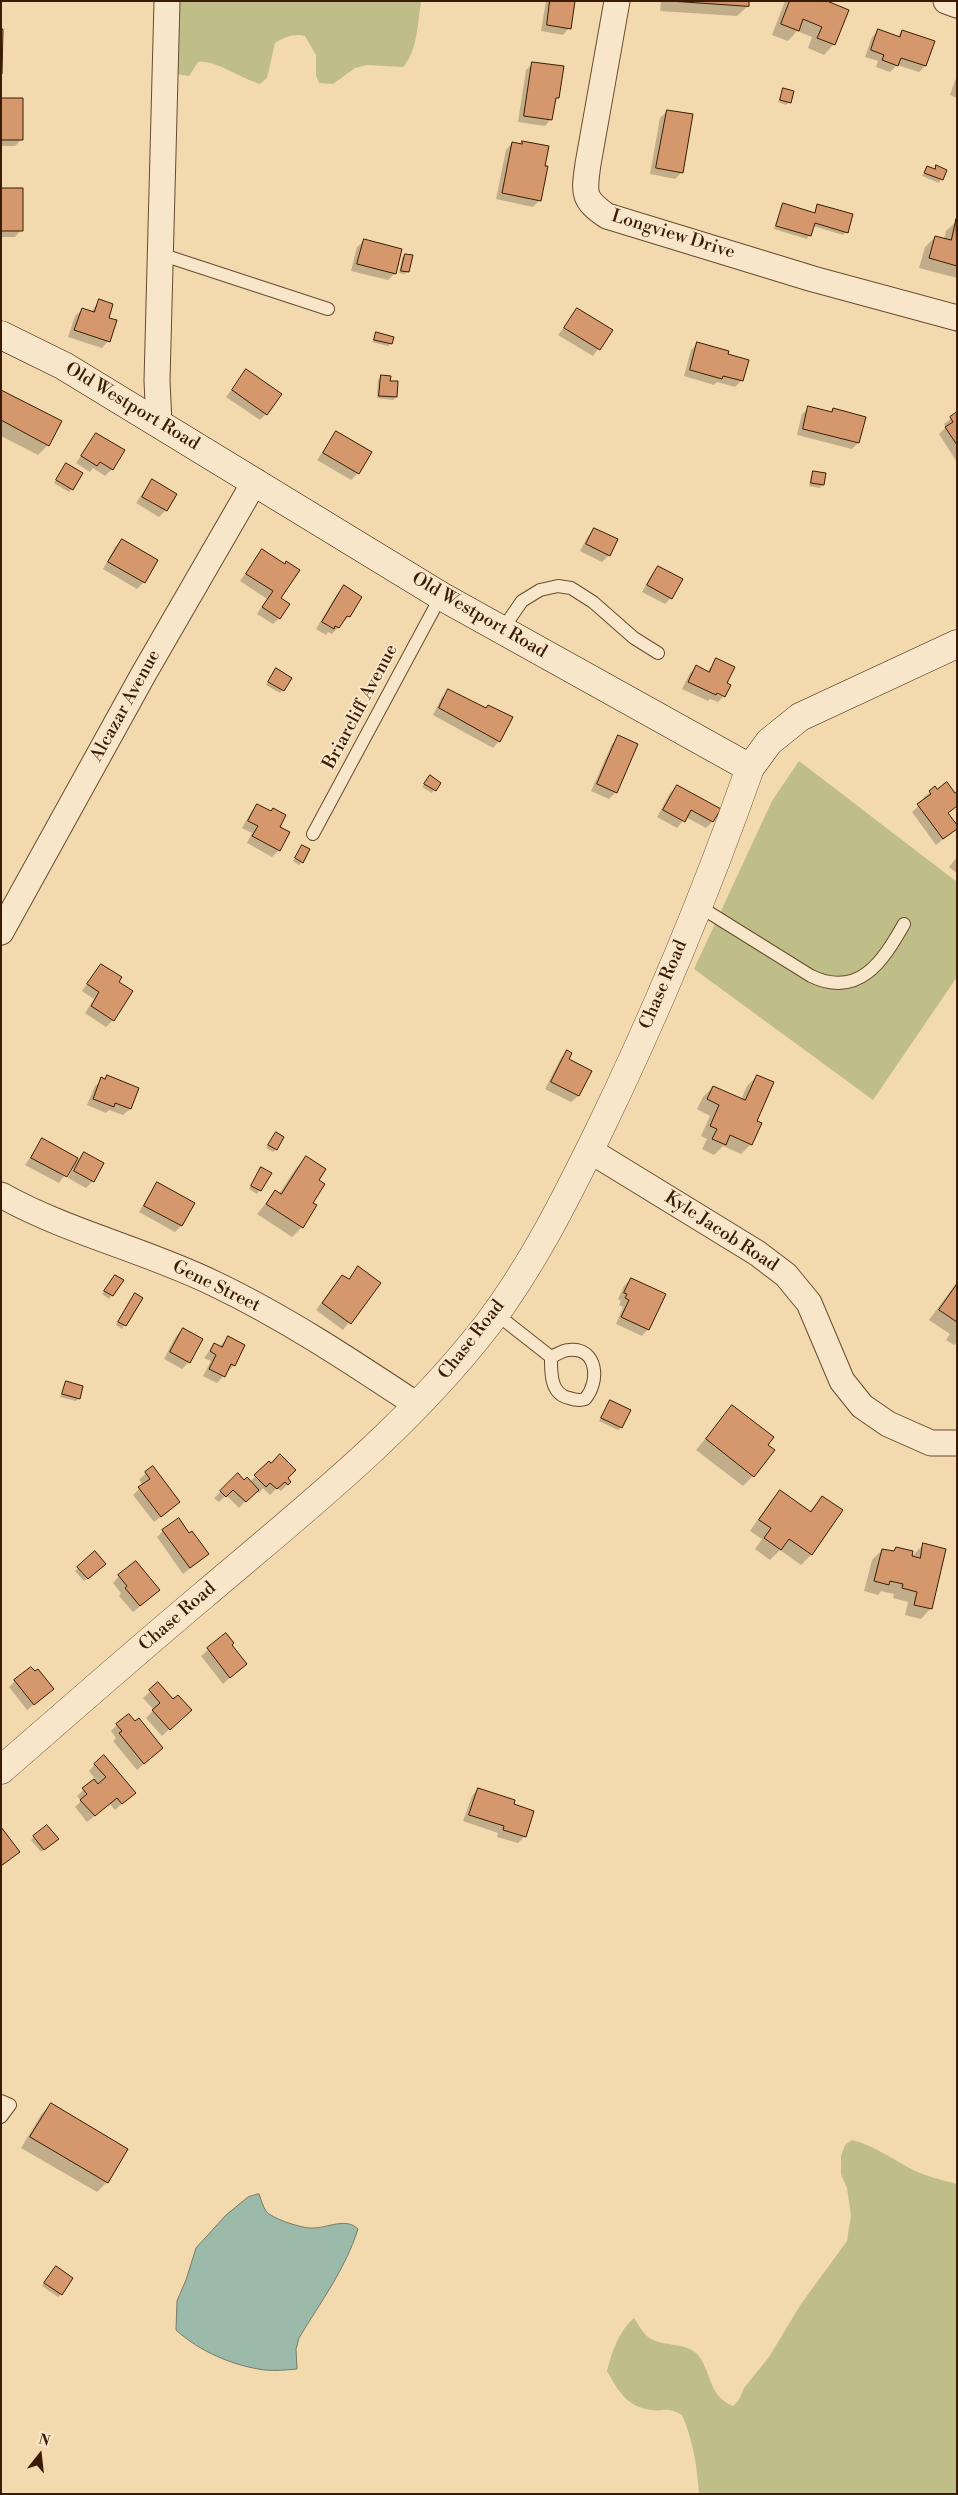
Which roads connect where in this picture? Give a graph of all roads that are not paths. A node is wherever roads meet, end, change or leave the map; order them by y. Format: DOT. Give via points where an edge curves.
graph roads {
  1 [pos="167,1"];
  2 [pos="617,1"];
  3 [pos="946,1"];
  4 [pos="957,5"];
  5 [pos="160,254"];
  6 [pos="328,309"];
  7 [pos="957,318"];
  8 [pos="1,335"];
  9 [pos="159,423"];
  10 [pos="255,482"];
  11 [pos="441,596"];
  12 [pos="502,630"];
  13 [pos="957,644"];
  14 [pos="658,653"];
  15 [pos="750,768"];
  16 [pos="312,834"];
  17 [pos="697,905"];
  18 [pos="904,924"];
  19 [pos="1,932"];
  20 [pos="590,1150"];
  21 [pos="1,1194"];
  22 [pos="495,1314"];
  23 [pos="551,1357"];
  24 [pos="417,1405"];
  25 [pos="957,1443"];
  26 [pos="1,1770"];
  27 [pos="1,2101"];
  28 [pos="1,2117"];
  1 -- 5 [label="street"];
  2 -- 7 [label="street, Longview Drive" via="588,164 585,187 590,204 607,216 812,280"];
  3 -- 4 [label="street"];
  5 -- 6 [label="lane"];
  5 -- 9 [label="street"];
  8 -- 9 [label="street, Old Westport Road" via="64,366"];
  9 -- 10 [label="street, Old Westport Road"];
  10 -- 11 [label="street, Old Westport Road"];
  10 -- 19 [label="street, Alcazar Avenue"];
  11 -- 12 [label="street, Old Westport Road"];
  11 -- 16 [label="lane, Briarcliff Avenue"];
  12 -- 14 [label="lane" via="522,601 540,590 558,586 571,588 594,602 634,638"];
  12 -- 15 [label="street, Old Westport Road"];
  13 -- 15 [label="street" via="800,717 770,742"];
  15 -- 17 [label="street, Chase Road"];
  17 -- 18 [label="lane" via="811,976 836,984 860,978 886,956"];
  17 -- 20 [label="street, Chase Road" via="624,1080"];
  20 -- 22 [label="street, Chase Road" via="527,1266"];
  20 -- 25 [label="street, Kyle Jacob Road" via="757,1253 786,1275 809,1303 842,1381 862,1406 888,1424 931,1443"];
  21 -- 24 [label="street, Gene Street" via="70,1228 139,1251 215,1284 320,1342"];
  22 -- 23 [label="lane"];
  22 -- 24 [label="street, Chase Road"];
  24 -- 26 [label="street, Chase Road" via="393,1432 318,1500"];
  27 -- 28 [label="lane" via="10,2105"];
}
